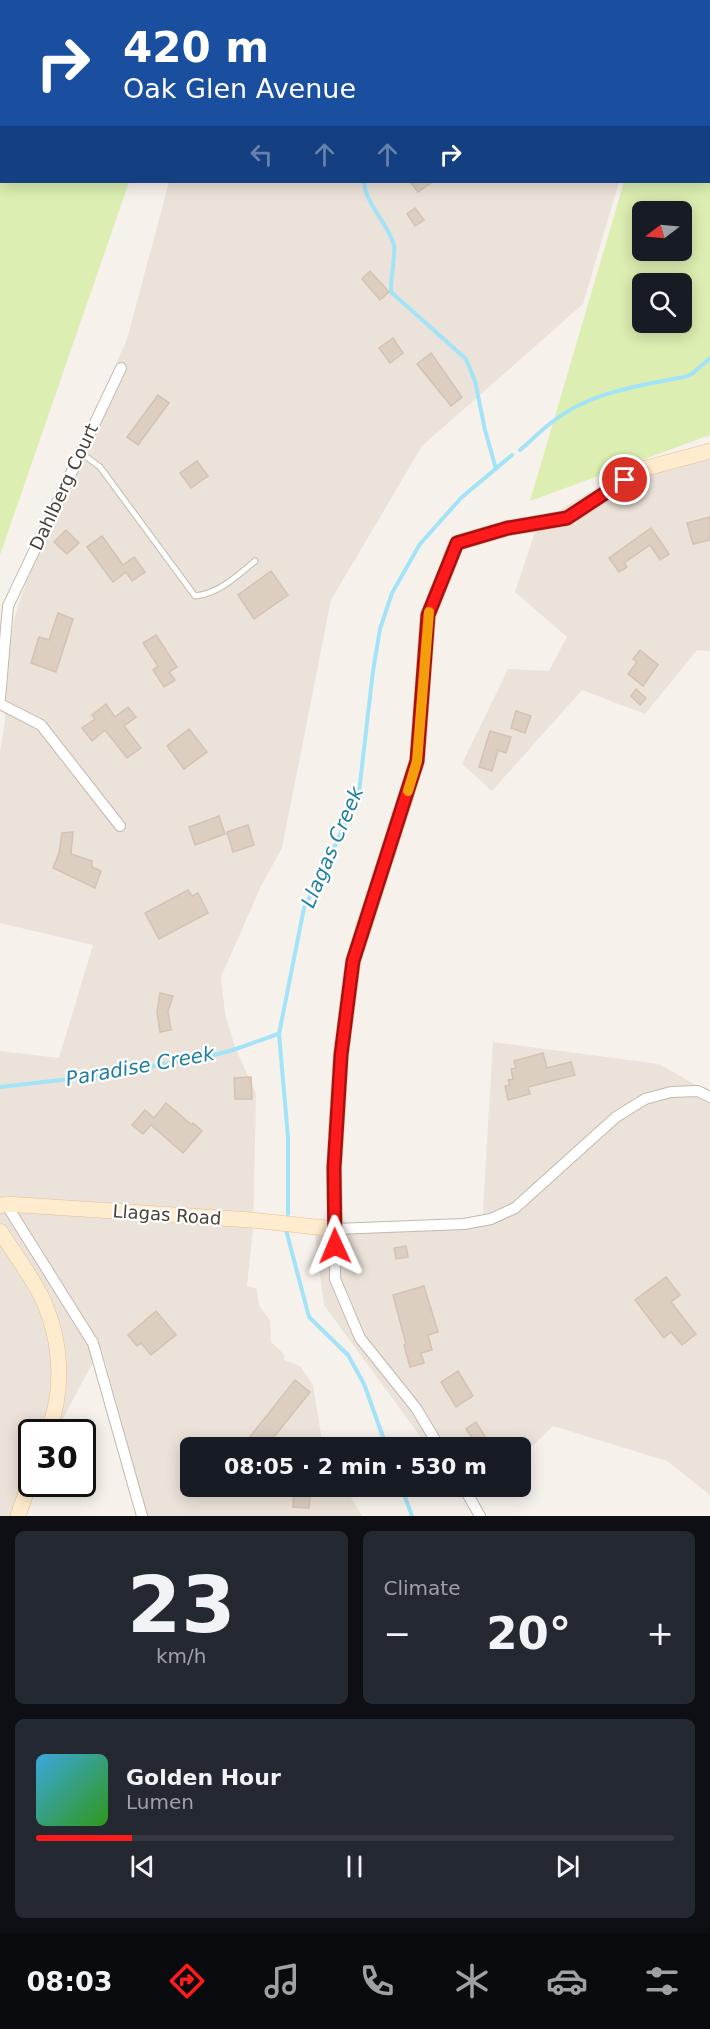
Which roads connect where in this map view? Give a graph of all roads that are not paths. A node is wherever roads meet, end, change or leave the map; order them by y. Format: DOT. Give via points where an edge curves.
graph roads {
  1 [pos="121,368"];
  2 [pos="710,451"];
  3 [pos="80,452"];
  4 [pos="255,561"];
  5 [pos="0,698"];
  6 [pos="0,704"];
  7 [pos="120,826"];
  8 [pos="710,1097"];
  9 [pos="3,1205"];
  10 [pos="335,1229"];
  11 [pos="0,1231"];
  12 [pos="53,1419"];
  13 [pos="433,1437"];
  14 [pos="25,1497"];
  15 [pos="469,1497"];
  16 [pos="18,1516"];
  17 [pos="142,1516"];
  18 [pos="480,1516"];
  1 -- 3 [label="street, Dahlberg Court"];
  2 -- 10 [label="street" via="643,469 567,518 508,528 457,543 428,615 417,761 353,961 341,1055 334,1168"];
  3 -- 4 [label="lane" via="100,466 195,596 206,595 231,581"];
  3 -- 5 [label="street, Dahlberg Court" via="8,606"];
  6 -- 7 [label="street" via="41,725"];
  8 -- 10 [label="street" via="698,1091 671,1092 645,1099 616,1117 515,1208 491,1219 464,1224"];
  9 -- 10 [label="street, Llagas Road"];
  9 -- 17 [label="street" via="93,1343"];
  10 -- 13 [label="street" via="335,1279 360,1338 416,1408"];
  11 -- 12 [label="street" via="44,1300 54,1332 60,1360"];
  14 -- 16 [label="street"];
  15 -- 18 [label="street"];
}
